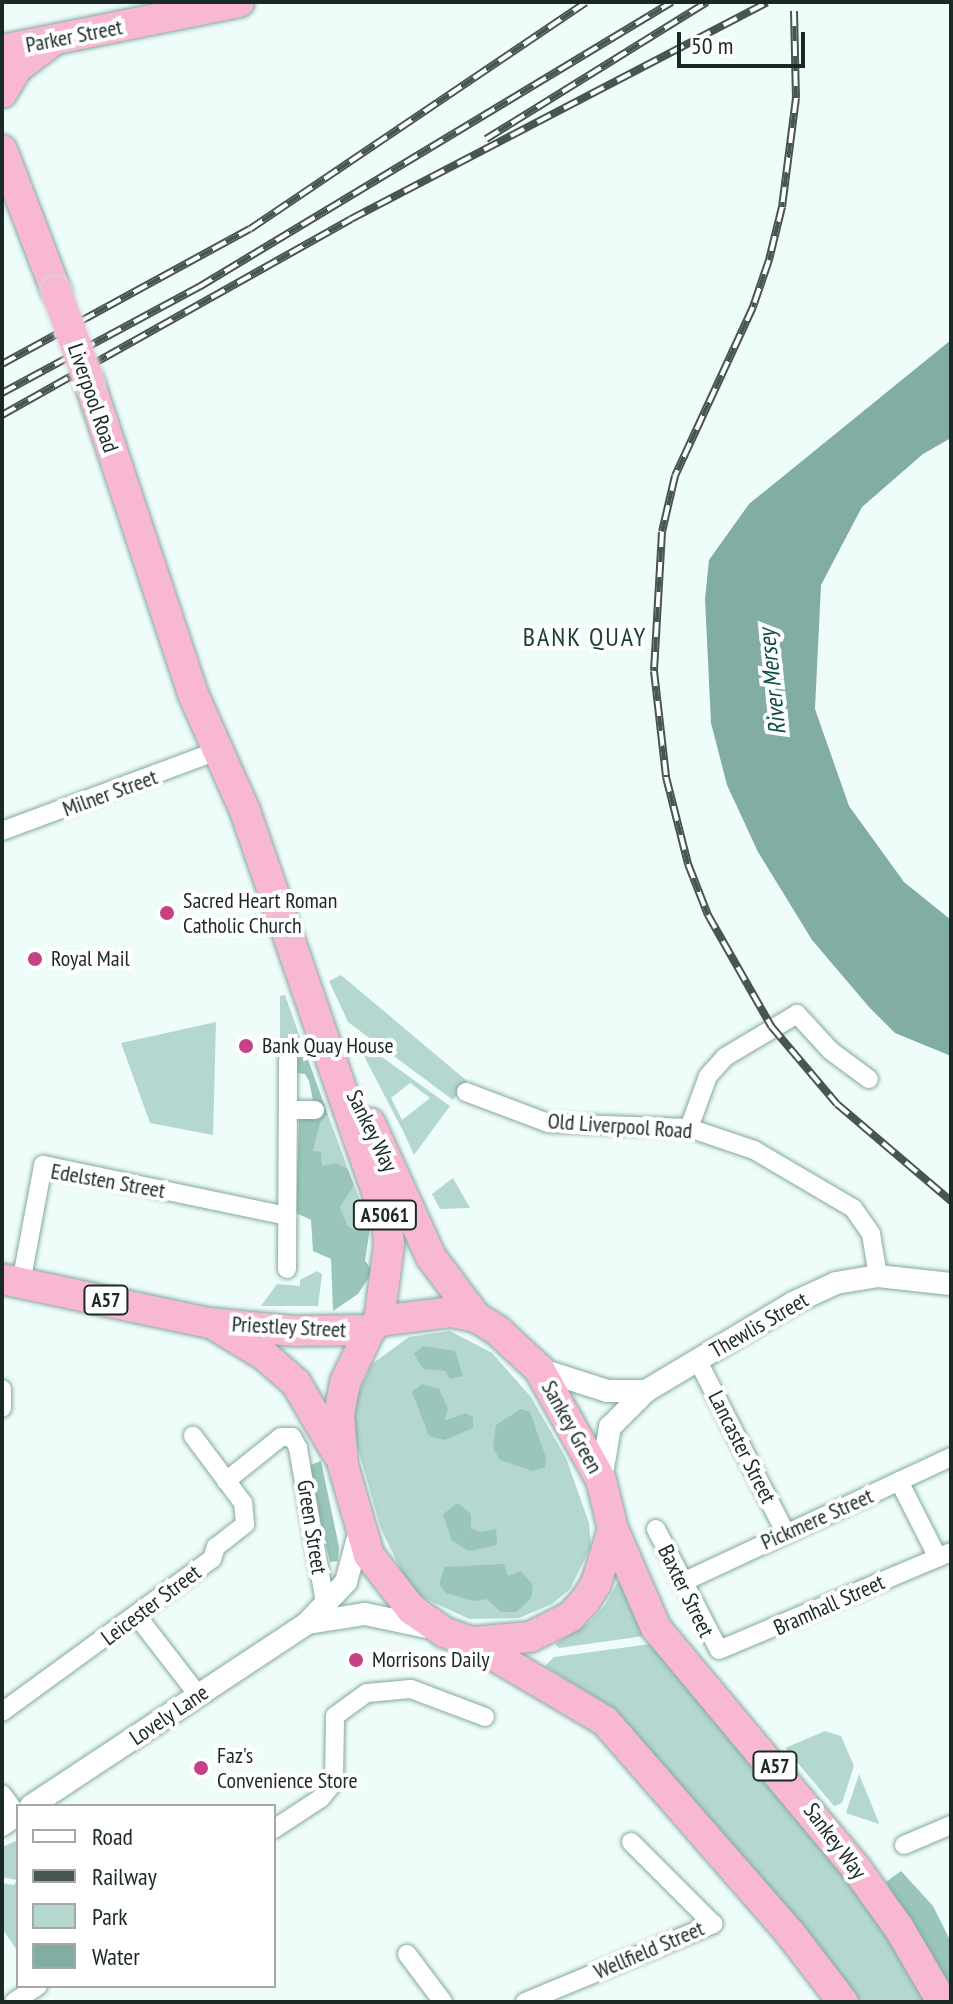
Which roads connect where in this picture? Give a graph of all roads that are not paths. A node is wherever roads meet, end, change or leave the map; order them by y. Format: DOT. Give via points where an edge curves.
graph roads {
  1 [pos="239,2"];
  2 [pos="57,40"];
  3 [pos="2,50"];
  4 [pos="2,93"];
  5 [pos="2,149"];
  6 [pos="179,649"];
  7 [pos="217,751"];
  8 [pos="245,811"];
  9 [pos="2,831"];
  10 [pos="294,960"];
  11 [pos="318,1026"];
  12 [pos="288,1056"];
  13 [pos="869,1079"];
  14 [pos="466,1092"];
  15 [pos="288,1110"];
  16 [pos="315,1110"];
  17 [pos="689,1128"];
  18 [pos="287,1216"];
  19 [pos="287,1269"];
  20 [pos="878,1276"];
  21 [pos="11,1281"];
  22 [pos="951,1284"];
  23 [pos="476,1317"];
  24 [pos="209,1323"];
  25 [pos="374,1326"];
  26 [pos="698,1361"];
  27 [pos="539,1369"];
  28 [pos="2,1389"];
  29 [pos="646,1391"];
  30 [pos="2,1408"];
  31 [pos="193,1436"];
  32 [pos="951,1457"];
  33 [pos="343,1465"];
  34 [pos="601,1480"];
  35 [pos="226,1481"];
  36 [pos="899,1481"];
  37 [pos="360,1528"];
  38 [pos="613,1529"];
  39 [pos="656,1529"];
  40 [pos="785,1532"];
  41 [pos="945,1555"];
  42 [pos="683,1582"];
  43 [pos="137,1616"];
  44 [pos="320,1616"];
  45 [pos="458,1637"];
  46 [pos="719,1650"];
  47 [pos="198,1695"];
  48 [pos="2,1712"];
  49 [pos="485,1717"];
  50 [pos="2,1794"];
  51 [pos="34,1804"];
  52 [pos="16,1814"];
  53 [pos="950,1826"];
  54 [pos="276,1828"];
  55 [pos="631,1842"];
  56 [pos="904,1845"];
  57 [pos="407,1954"];
  58 [pos="35,1988"];
  59 [pos="14,2002"];
  60 [pos="443,2002"];
  61 [pos="525,2002"];
  62 [pos="843,2002"];
  63 [pos="942,2002"];
  1 -- 2 [label="highway, Parker Street"];
  2 -- 3 [label="highway, Parker Street"];
  2 -- 4 [label="highway" via="17,68"];
  5 -- 6 [label="highway, Liverpool Road / A5061, bridge" via="89,381"];
  6 -- 7 [label="highway, Liverpool Road / A5061"];
  6 -- 8 [label="highway, Liverpool Road / A5061" via="207,689 231,744"];
  7 -- 8 [label="highway, Liverpool Road / A5061"];
  7 -- 9 [label="street, Milner Street"];
  8 -- 10 [label="highway, Liverpool Road / A5061"];
  10 -- 11 [label="highway, Sankey Way / A5061"];
  11 -- 23 [label="highway, Sankey Way / A5061" via="372,1126 431,1257"];
  11 -- 25 [label="highway, Sankey Way / A5061" via="387,1221 389,1245"];
  12 -- 15 [label="street"];
  13 -- 17 [label="street" via="831,1051 797,1014 725,1057 708,1076"];
  14 -- 17 [label="street, Old Liverpool Road" via="548,1123"];
  15 -- 16 [label="street"];
  15 -- 18 [label="street"];
  17 -- 20 [label="street, Old Liverpool Road" via="754,1150 853,1208 871,1234"];
  18 -- 19 [label="street" via="296,1245"];
  18 -- 21 [label="street, Edelsten Street" via="43,1165"];
  20 -- 22 [label="street"];
  20 -- 26 [label="street, Thewlis Street" via="836,1283 793,1303"];
  21 -- 24 [label="highway, Priestley Street / A57"];
  23 -- 25 [label="highway, A57" via="452,1312"];
  23 -- 27 [label="highway, Sankey Green / A57"];
  24 -- 25 [label="highway, Priestley Street / A57" via="276,1330"];
  24 -- 33 [label="highway, Priestley Street / A57" via="264,1355 296,1383"];
  25 -- 33 [label="highway, A57" via="345,1382 339,1414"];
  26 -- 29 [label="street, Thewlis Street"];
  26 -- 40 [label="street, Lancaster Street"];
  27 -- 29 [label="street" via="607,1391"];
  27 -- 34 [label="highway, Sankey Green / A57"];
  28 -- 30 [label="street"];
  29 -- 34 [label="street, Thewlis Street" via="610,1427"];
  31 -- 35 [label="street, Leicester Street"];
  32 -- 36 [label="street, Pickmere Street"];
  33 -- 37 [label="highway, A57"];
  34 -- 38 [label="highway, Sankey Green / A57"];
  35 -- 43 [label="street, Leicester Street" via="243,1503 245,1524 216,1547 212,1559"];
  35 -- 44 [label="street, Green Street" via="281,1437 292,1437 298,1448"];
  36 -- 40 [label="street, Pickmere Street"];
  36 -- 41 [label="street, Bramhall Street"];
  37 -- 44 [label="street, Lovely Lane" via="346,1582"];
  37 -- 45 [label="highway, A57" via="369,1555 395,1594"];
  38 -- 45 [label="highway" via="596,1584 570,1617 530,1637"];
  38 -- 63 [label="highway, Sankey Way / A57" via="656,1628 848,1857 899,1928"];
  39 -- 42 [label="street, Baxter Street"];
  40 -- 42 [label="street, Pickmere Street"];
  41 -- 46 [label="street, Bramhall Street"];
  42 -- 46 [label="street, Baxter Street"];
  43 -- 47 [label="street"];
  43 -- 48 [label="street, Leicester Street"];
  44 -- 45 [label="street" via="365,1614"];
  44 -- 47 [label="street, Lovely Lane"];
  45 -- 62 [label="highway, A57" via="605,1721 790,1933"];
  47 -- 51 [label="street, Lovely Lane"];
  49 -- 54 [label="street" via="411,1689 367,1693 335,1716 334,1782 321,1798"];
  50 -- 52 [label="street"];
  53 -- 56 [label="street"];
  55 -- 61 [label="street, Wellfield Street" via="713,1924"];
  57 -- 60 [label="street"];
  58 -- 59 [label="street"];
}
